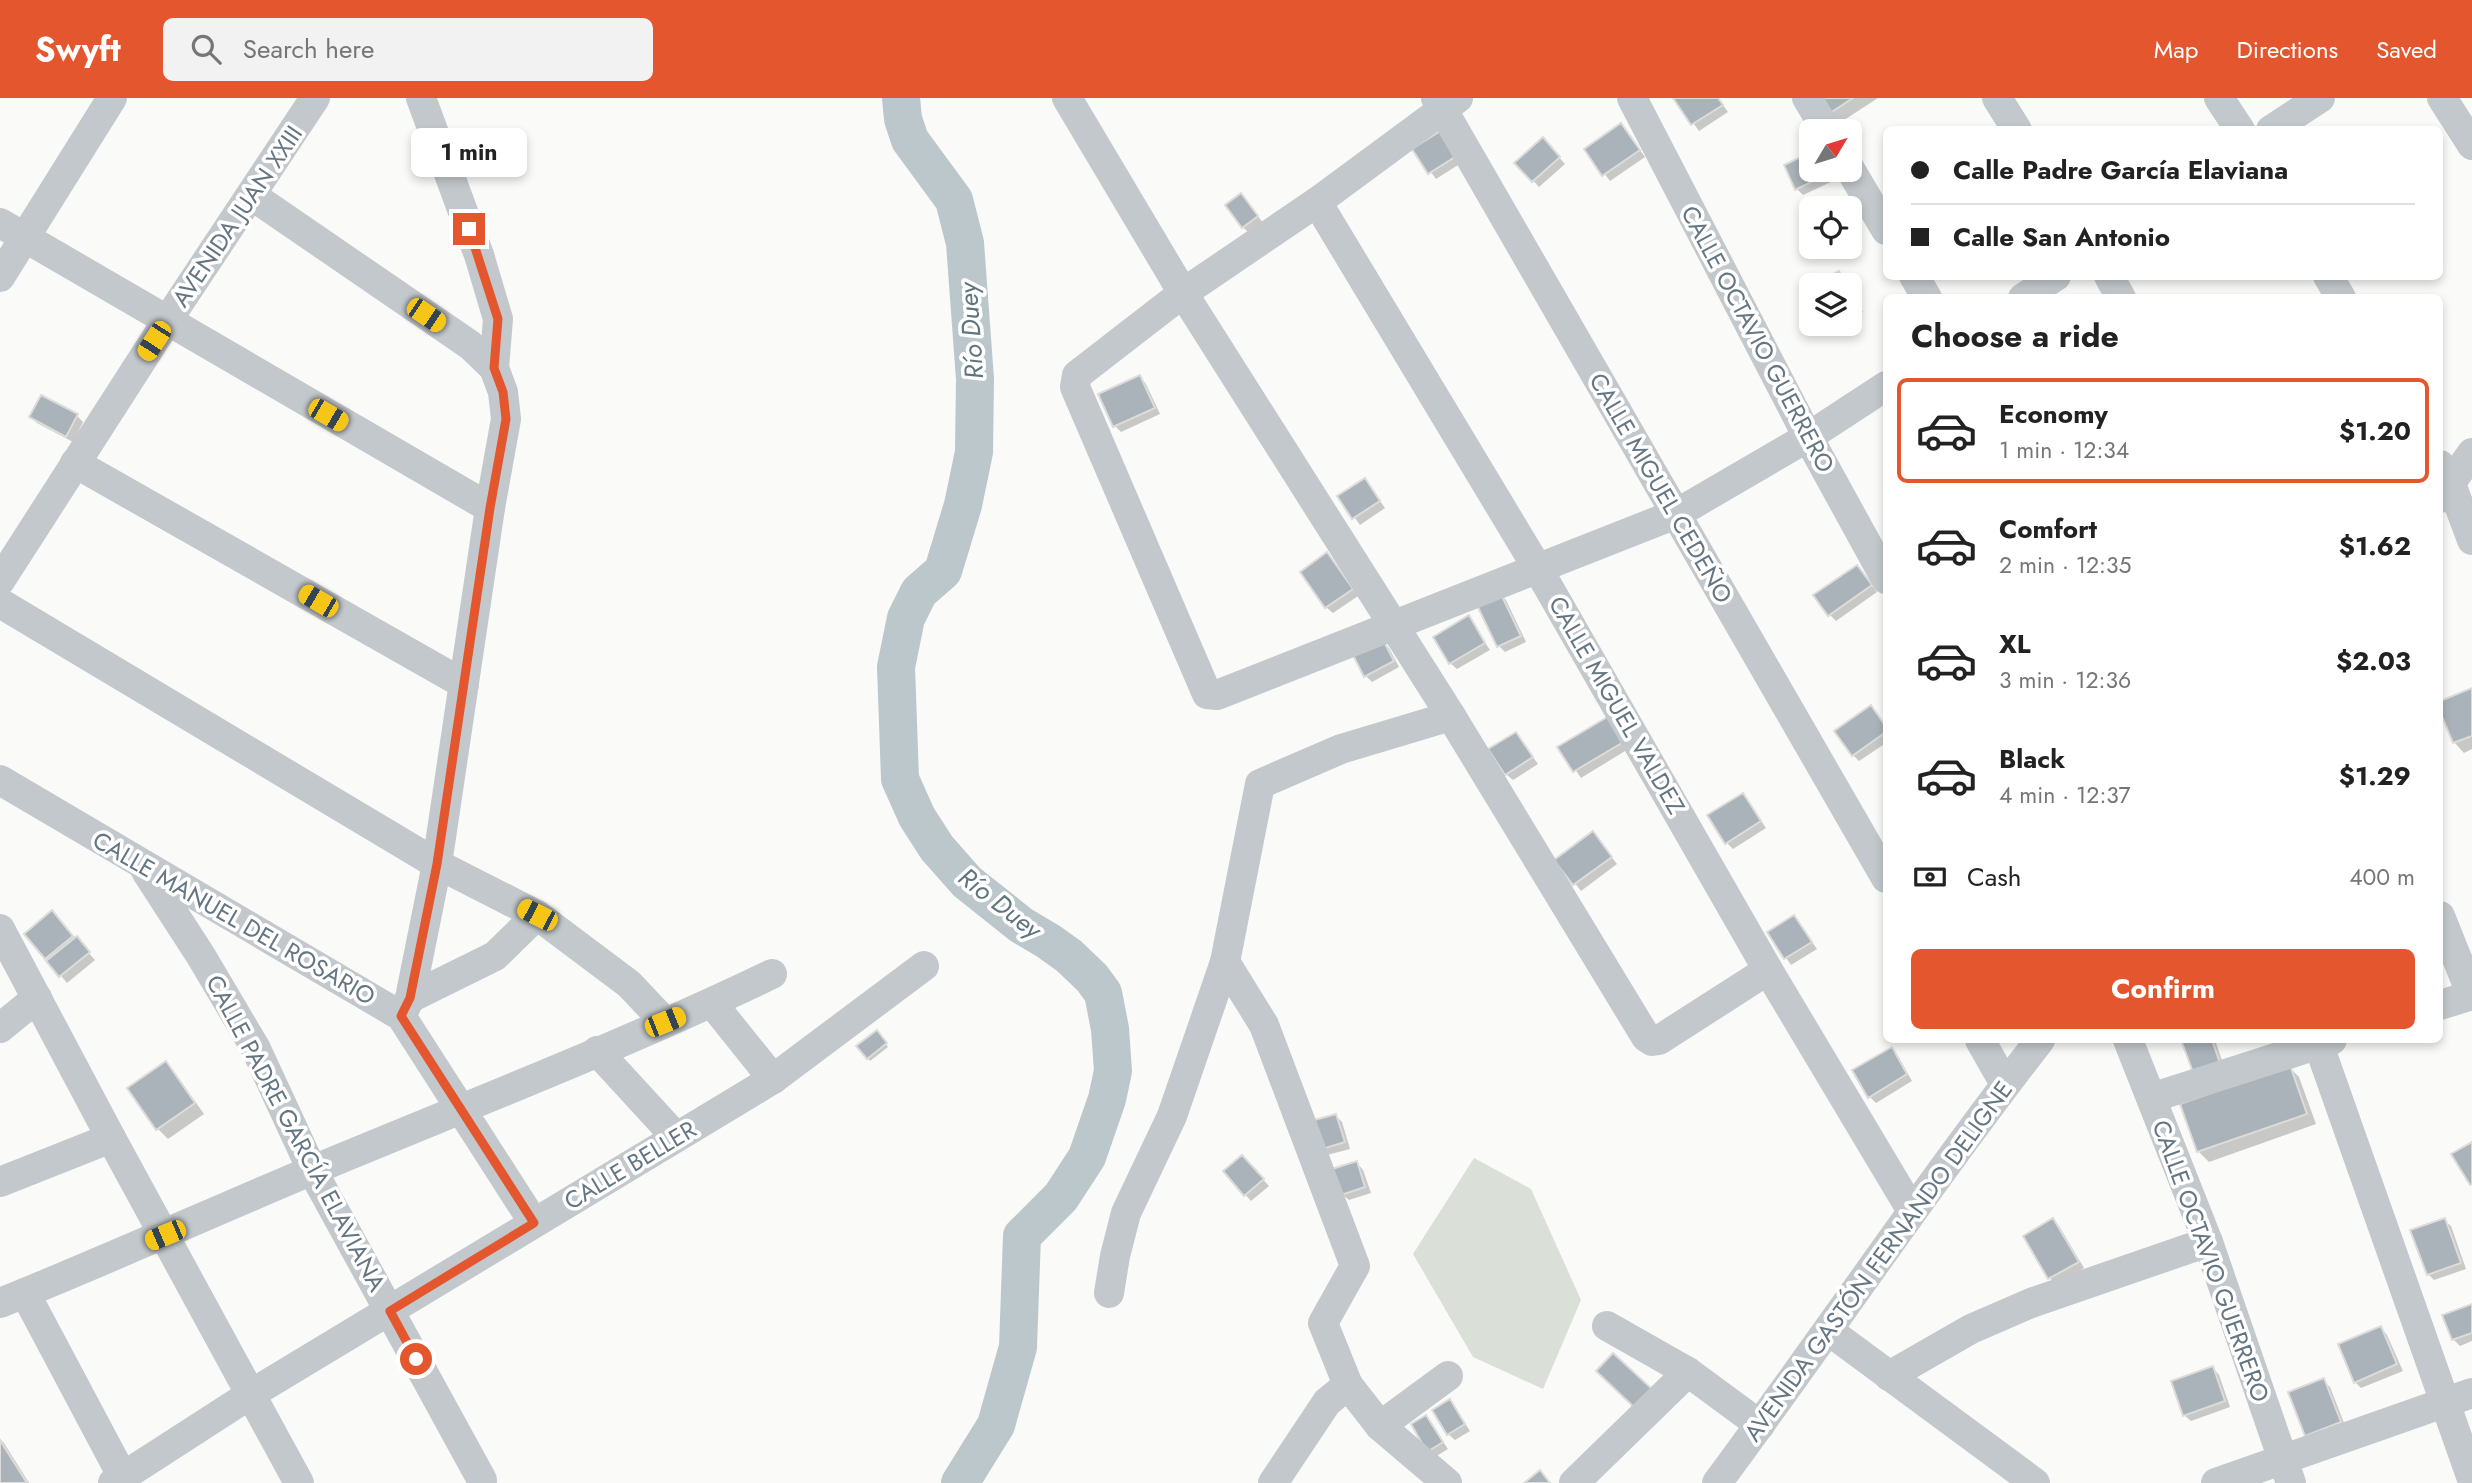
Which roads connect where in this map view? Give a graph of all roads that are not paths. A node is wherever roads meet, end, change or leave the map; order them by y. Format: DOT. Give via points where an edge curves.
graph roads {
  1 [pos="112,98"];
  2 [pos="315,98"];
  3 [pos="421,98"];
  4 [pos="1067,98"];
  5 [pos="1632,98"];
  6 [pos="1807,98"];
  7 [pos="1997,98"];
  8 [pos="2219,98"];
  9 [pos="2320,98"];
  10 [pos="2442,98"];
  11 [pos="1445,101"];
  12 [pos="1820,119"];
  13 [pos="2014,126"];
  14 [pos="2237,126"];
  15 [pos="2277,126"];
  16 [pos="2472,145"];
  17 [pos="1858,182"];
  18 [pos="251,195"];
  19 [pos="1317,202"];
  20 [pos="1883,225"];
  21 [pos="13,230"];
  22 [pos="0,277"];
  23 [pos="2050,280"];
  24 [pos="1184,293"];
  25 [pos="2028,294"];
  26 [pos="167,321"];
  27 [pos="494,368"];
  28 [pos="1883,388"];
  29 [pos="1808,438"];
  30 [pos="2472,453"];
  31 [pos="75,463"];
  32 [pos="2443,482"];
  33 [pos="490,508"];
  34 [pos="1675,514"];
  35 [pos="2472,540"];
  36 [pos="1538,569"];
  37 [pos="1883,574"];
  38 [pos="0,581"];
  39 [pos="0,603"];
  40 [pos="1394,625"];
  41 [pos="464,684"];
  42 [pos="1451,716"];
  43 [pos="0,780"];
  44 [pos="437,864"];
  45 [pos="142,865"];
  46 [pos="1883,873"];
  47 [pos="537,915"];
  48 [pos="2443,923"];
  49 [pos="0,929"];
  50 [pos="1225,962"];
  51 [pos="925,967"];
  52 [pos="1768,970"];
  53 [pos="772,975"];
  54 [pos="2472,995"];
  55 [pos="37,998"];
  56 [pos="712,1003"];
  57 [pos="2443,1004"];
  58 [pos="405,1007"];
  59 [pos="665,1022"];
  60 [pos="0,1028"];
  61 [pos="1982,1043"];
  62 [pos="2038,1043"];
  63 [pos="2129,1043"];
  64 [pos="2317,1043"];
  65 [pos="2324,1043"];
  66 [pos="597,1051"];
  67 [pos="773,1079"];
  68 [pos="2006,1084"];
  69 [pos="2151,1098"];
  70 [pos="463,1110"];
  71 [pos="676,1137"];
  72 [pos="111,1139"];
  73 [pos="312,1170"];
  74 [pos="0,1182"];
  75 [pos="1912,1211"];
  76 [pos="534,1223"];
  77 [pos="165,1235"];
  78 [pos="2208,1242"];
  79 [pos="1110,1293"];
  80 [pos="13,1298"];
  81 [pos="390,1311"];
  82 [pos="1607,1326"];
  83 [pos="1829,1331"];
  84 [pos="1688,1372"];
  85 [pos="1448,1376"];
  86 [pos="1889,1376"];
  87 [pos="1348,1385"];
  88 [pos="2472,1393"];
  89 [pos="251,1394"];
  90 [pos="2444,1403"];
  91 [pos="1760,1425"];
  92 [pos="1380,1426"];
  93 [pos="2287,1471"];
  94 [pos="2472,1479"];
  95 [pos="482,1480"];
  96 [pos="121,1481"];
  97 [pos="1724,1481"];
  98 [pos="299,1483"];
  99 [pos="1273,1483"];
  100 [pos="1447,1483"];
  101 [pos="1574,1483"];
  102 [pos="2035,1483"];
  103 [pos="2216,1483"];
  1 -- 21 [label="street"];
  2 -- 18 [label="street, AVENIDA JUAN XXIII"];
  3 -- 27 [label="street" via="498,319"];
  4 -- 24 [label="street"];
  5 -- 29 [label="street, CALLE OCTAVIO GUERRERO"];
  6 -- 12 [label="street"];
  7 -- 13 [label="street"];
  8 -- 14 [label="street"];
  9 -- 15 [label="street"];
  10 -- 16 [label="street"];
  11 -- 19 [label="street"];
  11 -- 34 [label="street, CALLE MIGUEL CEDEÑO"];
  17 -- 20 [label="street"];
  18 -- 26 [label="street, AVENIDA JUAN XXIII"];
  18 -- 27 [label="street" via="470,345"];
  19 -- 24 [label="street"];
  19 -- 36 [label="street, CALLE MIGUEL VALDEZ"];
  21 -- 22 [label="street"];
  21 -- 26 [label="street"];
  23 -- 25 [label="street"];
  24 -- 40 [label="street"];
  24 -- 40 [label="street" via="1077,375 1074,387 1208,694 1217,695"];
  26 -- 31 [label="street, AVENIDA JUAN XXIII"];
  26 -- 33 [label="street"];
  27 -- 33 [label="street" via="506,419"];
  28 -- 29 [label="street"];
  29 -- 34 [label="street"];
  29 -- 37 [label="street, CALLE OCTAVIO GUERRERO"];
  30 -- 32 [label="street"];
  31 -- 38 [label="street, AVENIDA JUAN XXIII"];
  31 -- 41 [label="street"];
  32 -- 35 [label="street"];
  33 -- 41 [label="street"];
  34 -- 36 [label="street"];
  34 -- 46 [label="street, CALLE MIGUEL CEDEÑO"];
  36 -- 40 [label="street"];
  36 -- 52 [label="street, CALLE MIGUEL VALDEZ"];
  39 -- 44 [label="street"];
  40 -- 42 [label="street"];
  41 -- 44 [label="street"];
  42 -- 50 [label="street" via="1341,749 1260,784"];
  42 -- 52 [label="street" via="1646,1037 1659,1040"];
  43 -- 45 [label="street, CALLE MANUEL DEL ROSARIO"];
  44 -- 47 [label="street"];
  44 -- 58 [label="street"];
  45 -- 58 [label="street, CALLE MANUEL DEL ROSARIO"];
  45 -- 73 [label="street, CALLE PADRE GARCÍA ELAVIANA" via="256,1049"];
  47 -- 58 [label="street" via="495,956"];
  47 -- 59 [label="street" via="629,984"];
  48 -- 54 [label="street"];
  49 -- 55 [label="street"];
  50 -- 79 [label="street" via="1171,1116 1126,1213"];
  50 -- 87 [label="street" via="1264,1025 1355,1266 1323,1323"];
  51 -- 67 [label="street, CALLE BELLER"];
  52 -- 75 [label="street, CALLE MIGUEL VALDEZ"];
  53 -- 56 [label="street"];
  54 -- 57 [label="street"];
  55 -- 60 [label="street"];
  55 -- 72 [label="street"];
  56 -- 59 [label="street"];
  56 -- 67 [label="street"];
  58 -- 70 [label="street, CALLE MANUEL DEL ROSARIO"];
  59 -- 66 [label="street"];
  61 -- 68 [label="street"];
  62 -- 68 [label="street, AVENIDA GASTÓN FERNANDO DELIGNE"];
  63 -- 69 [label="street, CALLE OCTAVIO GUERRERO"];
  64 -- 69 [label="street"];
  65 -- 90 [label="street"];
  66 -- 70 [label="street"];
  66 -- 71 [label="street"];
  67 -- 71 [label="street, CALLE BELLER"];
  68 -- 75 [label="street, AVENIDA GASTÓN FERNANDO DELIGNE"];
  69 -- 78 [label="street, CALLE OCTAVIO GUERRERO"];
  70 -- 73 [label="street"];
  70 -- 76 [label="street, CALLE MANUEL DEL ROSARIO"];
  71 -- 76 [label="street, CALLE BELLER"];
  72 -- 74 [label="street"];
  72 -- 77 [label="street"];
  73 -- 77 [label="street"];
  73 -- 81 [label="street, CALLE PADRE GARCÍA ELAVIANA"];
  75 -- 83 [label="street, AVENIDA GASTÓN FERNANDO DELIGNE"];
  76 -- 81 [label="street, CALLE BELLER"];
  77 -- 80 [label="street"];
  77 -- 89 [label="street"];
  78 -- 86 [label="street" via="2031,1303 1971,1329"];
  78 -- 93 [label="street, CALLE OCTAVIO GUERRERO"];
  80 -- 96 [label="street"];
  81 -- 89 [label="street, CALLE BELLER"];
  81 -- 95 [label="street, CALLE PADRE GARCÍA ELAVIANA"];
  82 -- 84 [label="street"];
  83 -- 86 [label="street"];
  83 -- 91 [label="street, AVENIDA GASTÓN FERNANDO DELIGNE"];
  84 -- 91 [label="street"];
  84 -- 101 [label="street"];
  85 -- 92 [label="street"];
  86 -- 102 [label="street"];
  87 -- 92 [label="street"];
  87 -- 99 [label="street" via="1327,1402"];
  88 -- 90 [label="street"];
  89 -- 96 [label="street, CALLE BELLER"];
  89 -- 98 [label="street"];
  90 -- 93 [label="street"];
  90 -- 94 [label="street"];
  91 -- 97 [label="street, AVENIDA GASTÓN FERNANDO DELIGNE"];
  92 -- 100 [label="street"];
  93 -- 103 [label="street"];
}
